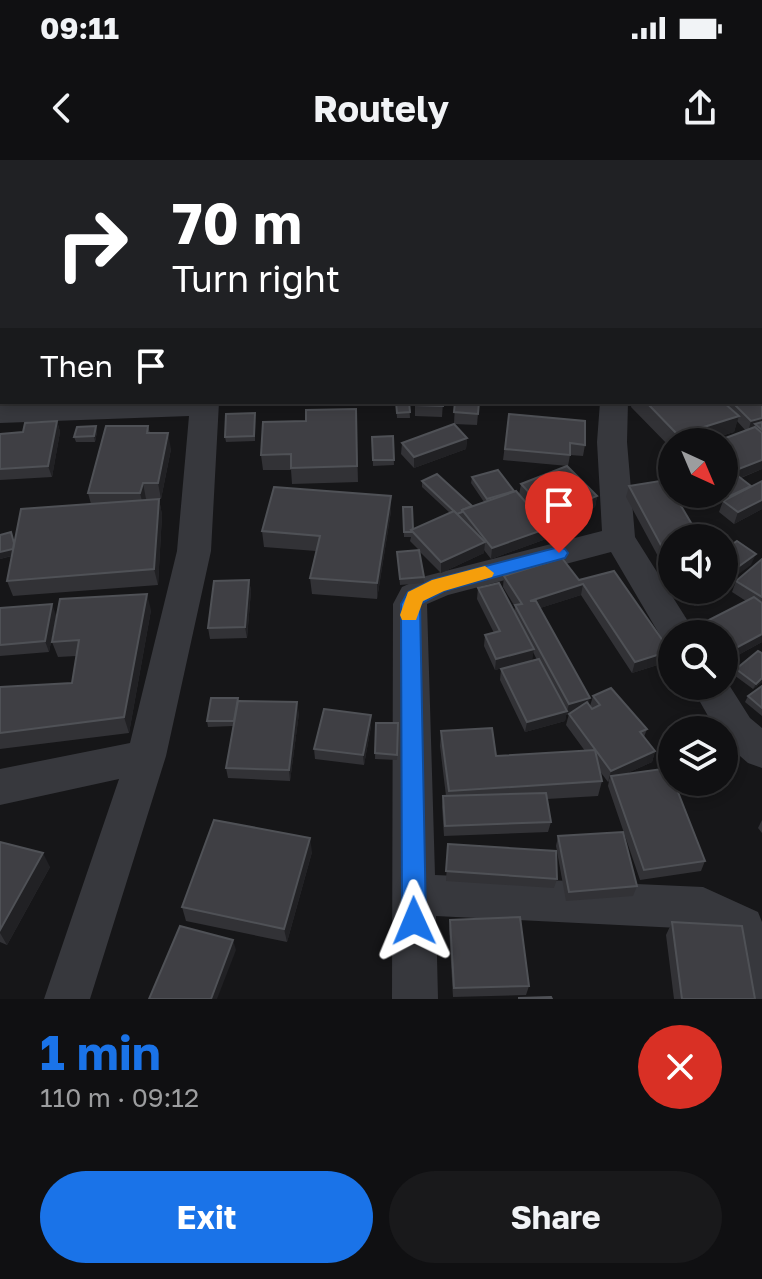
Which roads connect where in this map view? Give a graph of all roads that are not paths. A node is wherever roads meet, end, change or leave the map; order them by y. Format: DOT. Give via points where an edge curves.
graph roads {
  1 [pos="614,404"];
  2 [pos="205,405"];
  3 [pos="0,414"];
  4 [pos="619,538"];
  5 [pos="669,620"];
  6 [pos="718,700"];
  7 [pos="762,751"];
  8 [pos="146,756"];
  9 [pos="0,787"];
  10 [pos="413,894"];
  11 [pos="67,999"];
  12 [pos="415,999"];
  13 [pos="756,999"];
  1 -- 4 [label="street"];
  2 -- 3 [label="street"];
  2 -- 8 [label="street" via="194,551"];
  4 -- 5 [label="street"];
  4 -- 10 [label="street" via="438,585 414,596 409,619"];
  6 -- 7 [label="street" via="736,729"];
  8 -- 9 [label="street"];
  8 -- 11 [label="street"];
  10 -- 12 [label="street"];
  10 -- 13 [label="street" via="703,908 742,927"];
}
